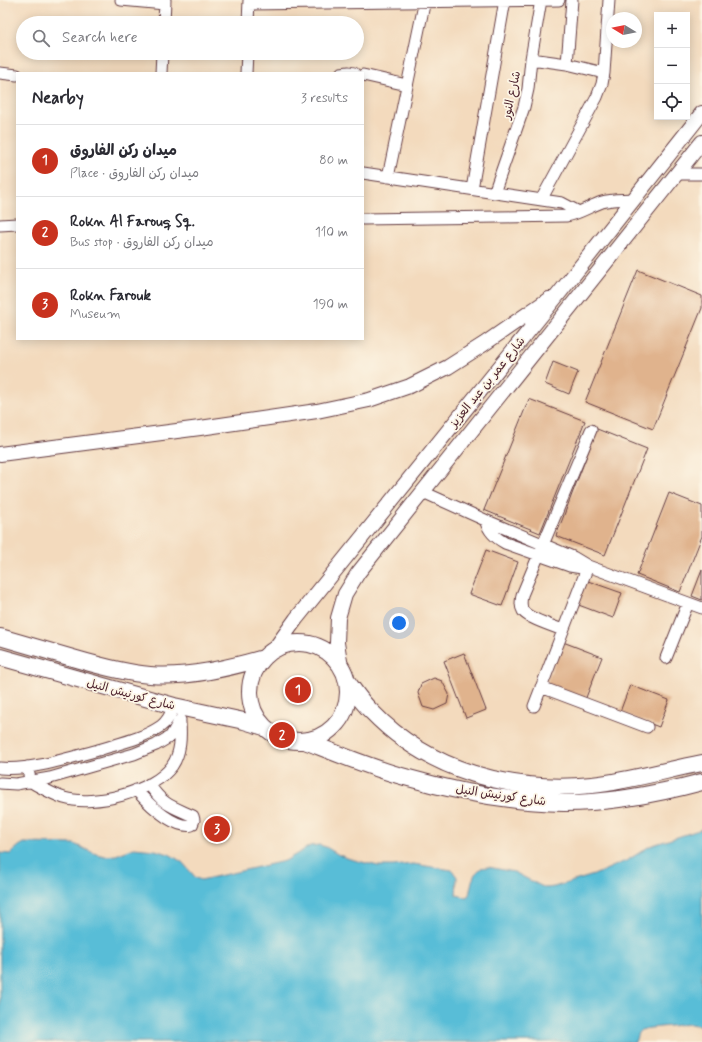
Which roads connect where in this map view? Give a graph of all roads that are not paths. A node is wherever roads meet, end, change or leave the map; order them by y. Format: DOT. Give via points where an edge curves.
graph roads {
  1 [pos="120,0"];
  2 [pos="472,0"];
  3 [pos="505,0"];
  4 [pos="541,0"];
  5 [pos="559,0"];
  6 [pos="572,0"];
  7 [pos="609,0"];
  8 [pos="348,1"];
  9 [pos="386,1"];
  10 [pos="425,1"];
  11 [pos="165,2"];
  12 [pos="249,2"];
  13 [pos="164,16"];
  14 [pos="248,16"];
  15 [pos="531,59"];
  16 [pos="162,60"];
  17 [pos="247,60"];
  18 [pos="567,64"];
  19 [pos="161,72"];
  20 [pos="246,72"];
  21 [pos="0,73"];
  22 [pos="604,73"];
  23 [pos="16,75"];
  24 [pos="364,75"];
  25 [pos="407,85"];
  26 [pos="702,114"];
  27 [pos="702,142"];
  28 [pos="364,173"];
  29 [pos="677,174"];
  30 [pos="702,174"];
  31 [pos="388,177"];
  32 [pos="472,190"];
  33 [pos="494,193"];
  34 [pos="634,199"];
  35 [pos="541,200"];
  36 [pos="579,212"];
  37 [pos="364,219"];
  38 [pos="0,224"];
  39 [pos="16,224"];
  40 [pos="561,291"];
  41 [pos="591,430"];
  42 [pos="0,454"];
  43 [pos="423,492"];
  44 [pos="485,520"];
  45 [pos="543,544"];
  46 [pos="539,555"];
  47 [pos="588,566"];
  48 [pos="688,603"];
  49 [pos="702,608"];
  50 [pos="563,630"];
  51 [pos="0,637"];
  52 [pos="268,654"];
  53 [pos="0,657"];
  54 [pos="666,658"];
  55 [pos="344,674"];
  56 [pos="541,687"];
  57 [pos="534,706"];
  58 [pos="180,712"];
  59 [pos="264,727"];
  60 [pos="647,727"];
  61 [pos="305,741"];
  62 [pos="702,763"];
  63 [pos="27,767"];
  64 [pos="0,768"];
  65 [pos="31,782"];
  66 [pos="702,782"];
  67 [pos="0,783"];
  68 [pos="149,784"];
  69 [pos="136,790"];
  1 -- 11 [label="street"];
  2 -- 3 [label="street"];
  2 -- 10 [label="street"];
  3 -- 4 [label="street"];
  3 -- 32 [label="street"];
  4 -- 5 [label="street"];
  4 -- 15 [label="street, شارع النور"];
  6 -- 18 [label="street"];
  7 -- 22 [label="street"];
  8 -- 9 [label="street"];
  8 -- 12 [label="street"];
  9 -- 10 [label="street"];
  10 -- 25 [label="street"];
  11 -- 13 [label="street"];
  12 -- 14 [label="street"];
  15 -- 18 [label="street"];
  15 -- 33 [label="street, شارع النور" via="524,107"];
  16 -- 19 [label="street"];
  17 -- 20 [label="street"];
  18 -- 22 [label="street"];
  21 -- 23 [label="street"];
  22 -- 35 [label="street" via="597,97"];
  24 -- 25 [label="street"];
  25 -- 31 [label="street"];
  26 -- 34 [label="main road, شارع عمر بن عبد العزيز"];
  27 -- 29 [label="main road, شارع عمر بن عبد العزيز"];
  28 -- 31 [label="street"];
  29 -- 30 [label="street"];
  29 -- 43 [label="main road, شارع عمر بن عبد العزيز"];
  31 -- 32 [label="street"];
  32 -- 33 [label="street"];
  33 -- 35 [label="street"];
  34 -- 36 [label="street" via="603,202"];
  34 -- 40 [label="main road, شارع عمر بن عبد العزيز"];
  35 -- 36 [label="street" via="562,203"];
  36 -- 37 [label="street" via="566,216"];
  38 -- 39 [label="street"];
  40 -- 42 [label="main road" via="448,367 410,386 369,400 317,411"];
  40 -- 52 [label="main road, شارع عمر بن عبد العزيز"];
  41 -- 45 [label="street"];
  43 -- 44 [label="street"];
  43 -- 55 [label="main road, شارع عمر بن عبد العزيز" via="358,573 345,594 338,618 337,643"];
  44 -- 45 [label="street"];
  44 -- 46 [label="street" via="496,538"];
  45 -- 46 [label="street"];
  45 -- 47 [label="street"];
  46 -- 47 [label="street" via="576,568"];
  46 -- 50 [label="street" via="520,603 523,611 529,616"];
  47 -- 48 [label="street"];
  47 -- 50 [label="street"];
  48 -- 49 [label="street"];
  48 -- 54 [label="street"];
  50 -- 56 [label="street"];
  51 -- 52 [label="highway, شارع كورنيش النيل" via="108,668 151,675 171,676 235,666"];
  52 -- 55 [label="highway" via="284,645 310,644 323,649 333,657"];
  52 -- 59 [label="highway" via="256,668 250,692 256,716"];
  53 -- 58 [label="highway, شارع كورنيش النيل"];
  55 -- 61 [label="highway" via="348,691 347,702 339,721 324,735"];
  55 -- 62 [label="highway, شارع كورنيش النيل" via="371,712 400,738 433,759 469,773 530,785 553,786 592,784"];
  56 -- 57 [label="street"];
  56 -- 60 [label="street"];
  58 -- 59 [label="highway, شارع كورنيش النيل"];
  58 -- 63 [label="street" via="171,715 163,725 151,732 130,740 67,759"];
  58 -- 65 [label="street" via="171,736 156,745 134,754"];
  58 -- 68 [label="street" via="179,752 162,776"];
  59 -- 61 [label="highway" via="276,736 290,741"];
  61 -- 66 [label="highway, شارع كورنيش النيل" via="404,777 458,791 513,800 591,802 676,789"];
  63 -- 64 [label="street"];
  63 -- 65 [label="street"];
  65 -- 67 [label="street"];
  65 -- 69 [label="street" via="47,792 84,801 103,800"];
  68 -- 69 [label="street"];
  68 -- 69 [label="street" via="164,802 193,816 192,825 182,824 163,815"];
}
